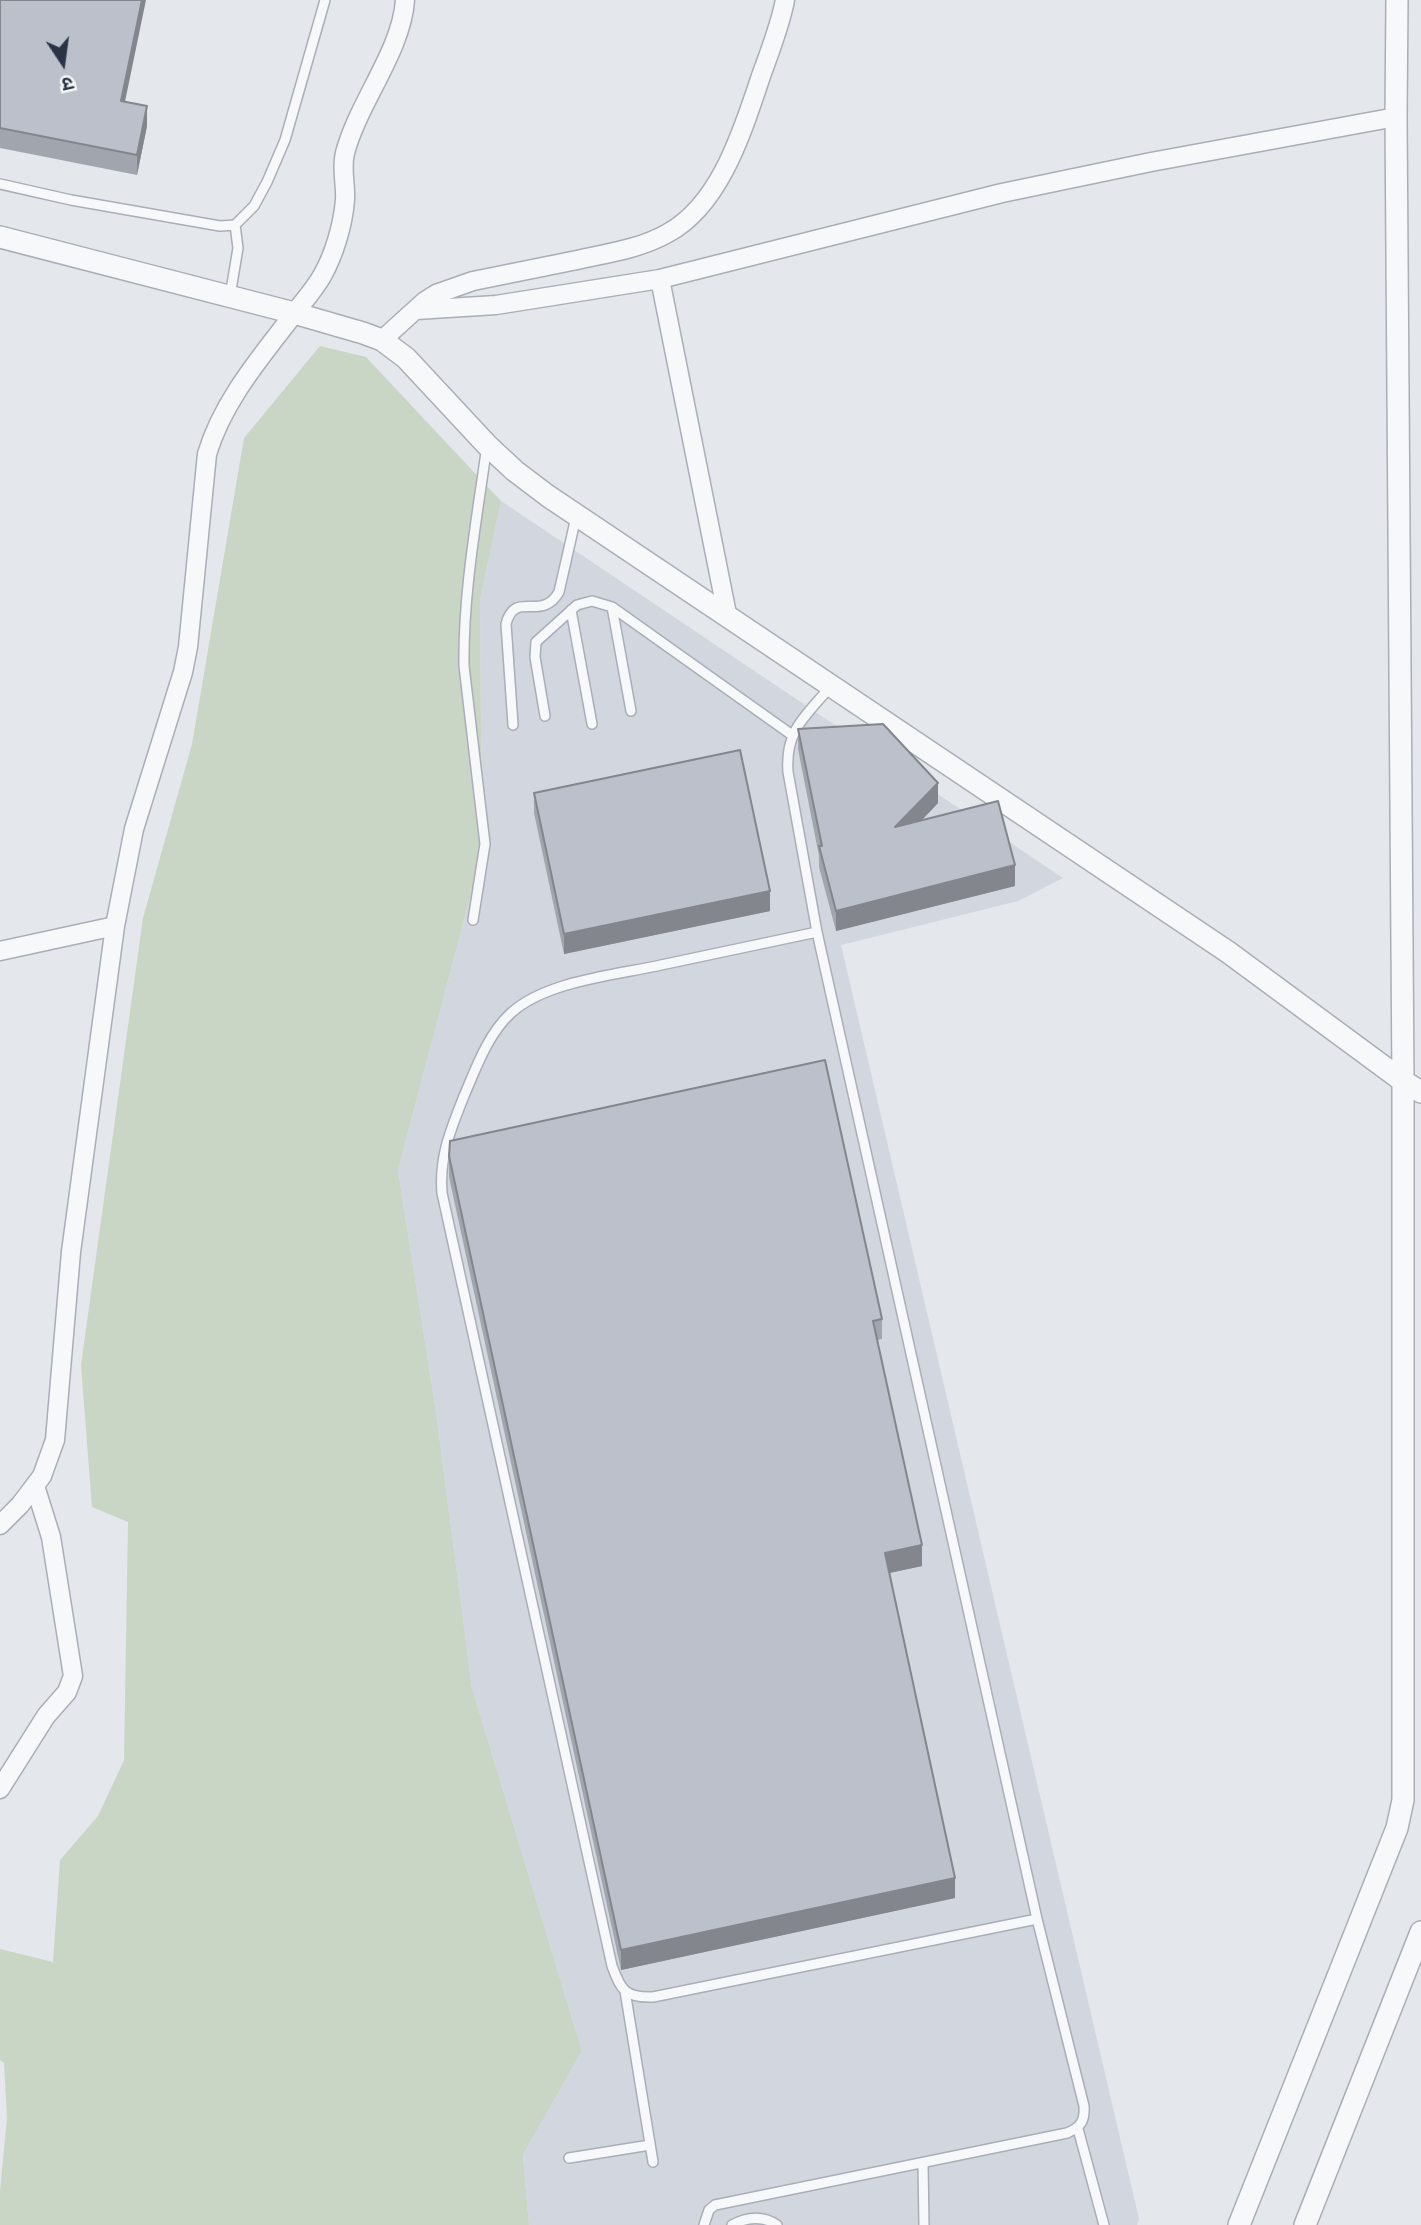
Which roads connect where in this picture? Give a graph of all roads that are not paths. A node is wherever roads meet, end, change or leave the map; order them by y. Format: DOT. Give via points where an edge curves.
graph roads {
  1 [pos="324,0"];
  2 [pos="405,0"];
  3 [pos="785,0"];
  4 [pos="1397,0"];
  5 [pos="1396,117"];
  6 [pos="0,184"];
  7 [pos="235,225"];
  8 [pos="0,237"];
  9 [pos="660,279"];
  10 [pos="230,296"];
  11 [pos="416,310"];
  12 [pos="294,313"];
  13 [pos="382,341"];
  14 [pos="487,444"];
  15 [pos="576,515"];
  16 [pos="612,607"];
  17 [pos="571,610"];
  18 [pos="727,614"];
  19 [pos="832,686"];
  20 [pos="631,710"];
  21 [pos="545,716"];
  22 [pos="592,724"];
  23 [pos="513,726"];
  24 [pos="792,735"];
  25 [pos="473,920"];
  26 [pos="115,926"];
  27 [pos="817,932"];
  28 [pos="0,951"];
  29 [pos="1412,1086"];
  30 [pos="35,1486"];
  31 [pos="0,1525"];
  32 [pos="0,1789"];
  33 [pos="1037,1919"];
  34 [pos="1421,1932"];
  35 [pos="625,1992"];
  36 [pos="1078,2129"];
  37 [pos="650,2145"];
  38 [pos="569,2158"];
  39 [pos="653,2162"];
  40 [pos="923,2164"];
  41 [pos="704,2225"];
  42 [pos="732,2225"];
  43 [pos="777,2225"];
  44 [pos="924,2225"];
  45 [pos="1104,2225"];
  46 [pos="1239,2225"];
  47 [pos="1305,2225"];
  1 -- 7 [label="lane" via="285,140 254,206"];
  2 -- 12 [label="street" via="400,26 348,145 343,164 343,215 330,259"];
  3 -- 11 [label="street" via="741,134 709,194 684,222 635,247 451,287"];
  4 -- 5 [label="street"];
  5 -- 9 [label="street" via="1002,193"];
  5 -- 29 [label="street"];
  6 -- 7 [label="lane" via="220,226"];
  7 -- 10 [label="lane" via="238,248"];
  8 -- 10 [label="street"];
  9 -- 11 [label="street" via="496,305"];
  9 -- 18 [label="street"];
  10 -- 12 [label="street"];
  11 -- 13 [label="street"];
  12 -- 13 [label="street"];
  12 -- 26 [label="street" via="229,401 207,454 188,647 134,829"];
  13 -- 14 [label="street" via="406,358"];
  14 -- 15 [label="street"];
  14 -- 25 [label="lane" via="464,638 485,844"];
  15 -- 18 [label="street"];
  15 -- 23 [label="lane" via="554,600 513,609 506,624"];
  16 -- 17 [label="lane" via="592,601"];
  16 -- 20 [label="lane"];
  16 -- 24 [label="lane"];
  17 -- 21 [label="lane" via="536,642"];
  17 -- 22 [label="lane"];
  18 -- 19 [label="street"];
  19 -- 24 [label="lane"];
  19 -- 29 [label="street" via="1228,952"];
  24 -- 27 [label="lane" via="788,772"];
  26 -- 28 [label="street"];
  26 -- 30 [label="street" via="71,1252 55,1440"];
  27 -- 33 [label="lane"];
  27 -- 35 [label="lane" via="581,982 529,1000 510,1014 489,1042 449,1132 440,1172 612,1966"];
  29 -- 46 [label="street" via="1403,1800 1397,1828"];
  30 -- 31 [label="street"];
  30 -- 32 [label="street" via="51,1536 73,1676 67,1692 46,1716"];
  33 -- 35 [label="lane" via="653,1997"];
  33 -- 36 [label="lane" via="1084,2106"];
  34 -- 47 [label="street"];
  35 -- 37 [label="lane"];
  36 -- 40 [label="lane"];
  36 -- 45 [label="lane"];
  37 -- 38 [label="lane"];
  37 -- 39 [label="lane"];
  40 -- 41 [label="lane" via="715,2205"];
  40 -- 44 [label="lane"];
  42 -- 43 [label="lane" via="760,2218"];
}
